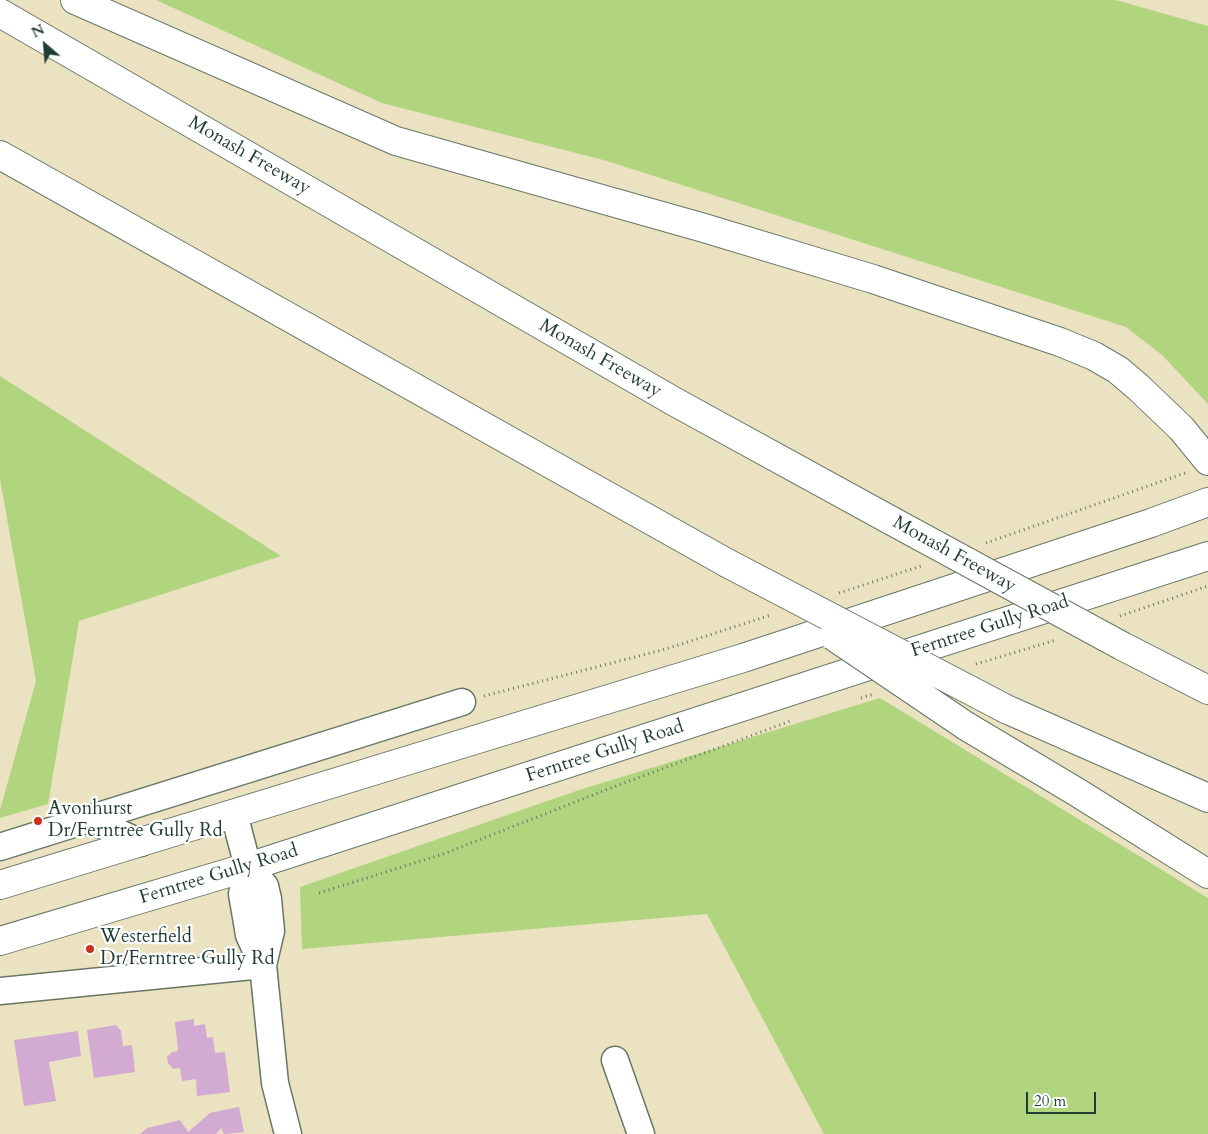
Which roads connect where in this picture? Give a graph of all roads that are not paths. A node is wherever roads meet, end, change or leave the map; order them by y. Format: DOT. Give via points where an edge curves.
graph roads {
  1 [pos="75,0"];
  2 [pos="0,12"];
  3 [pos="0,155"];
  4 [pos="1208,461"];
  5 [pos="1208,502"];
  6 [pos="1208,556"];
  7 [pos="726,563"];
  8 [pos="1208,690"];
  9 [pos="462,702"];
  10 [pos="1208,798"];
  11 [pos="234,814"];
  12 [pos="89,819"];
  13 [pos="141,843"];
  14 [pos="0,847"];
  15 [pos="248,867"];
  16 [pos="1208,874"];
  17 [pos="0,885"];
  18 [pos="0,941"];
  19 [pos="263,965"];
  20 [pos="0,991"];
  21 [pos="615,1060"];
  22 [pos="288,1134"];
  23 [pos="641,1134"];
  1 -- 4 [label="main road" via="396,141 864,276 1060,342 1118,370 1181,428"];
  2 -- 8 [label="main road, Monash Freeway, bridge" via="675,402"];
  3 -- 7 [label="main road"];
  5 -- 11 [label="main road" via="743,658"];
  6 -- 15 [label="main road, Ferntree Gully Road"];
  7 -- 10 [label="main road, bridge" via="1006,709"];
  7 -- 16 [label="main road, bridge" via="966,726"];
  9 -- 12 [label="street"];
  11 -- 13 [label="main road"];
  11 -- 15 [label="street"];
  12 -- 13 [label="street"];
  12 -- 14 [label="street"];
  13 -- 17 [label="main road"];
  15 -- 18 [label="main road, Ferntree Gully Road"];
  15 -- 19 [label="street" via="265,886 268,899 271,930"];
  19 -- 20 [label="street"];
  19 -- 22 [label="street" via="275,1083"];
  21 -- 23 [label="street"];
}
